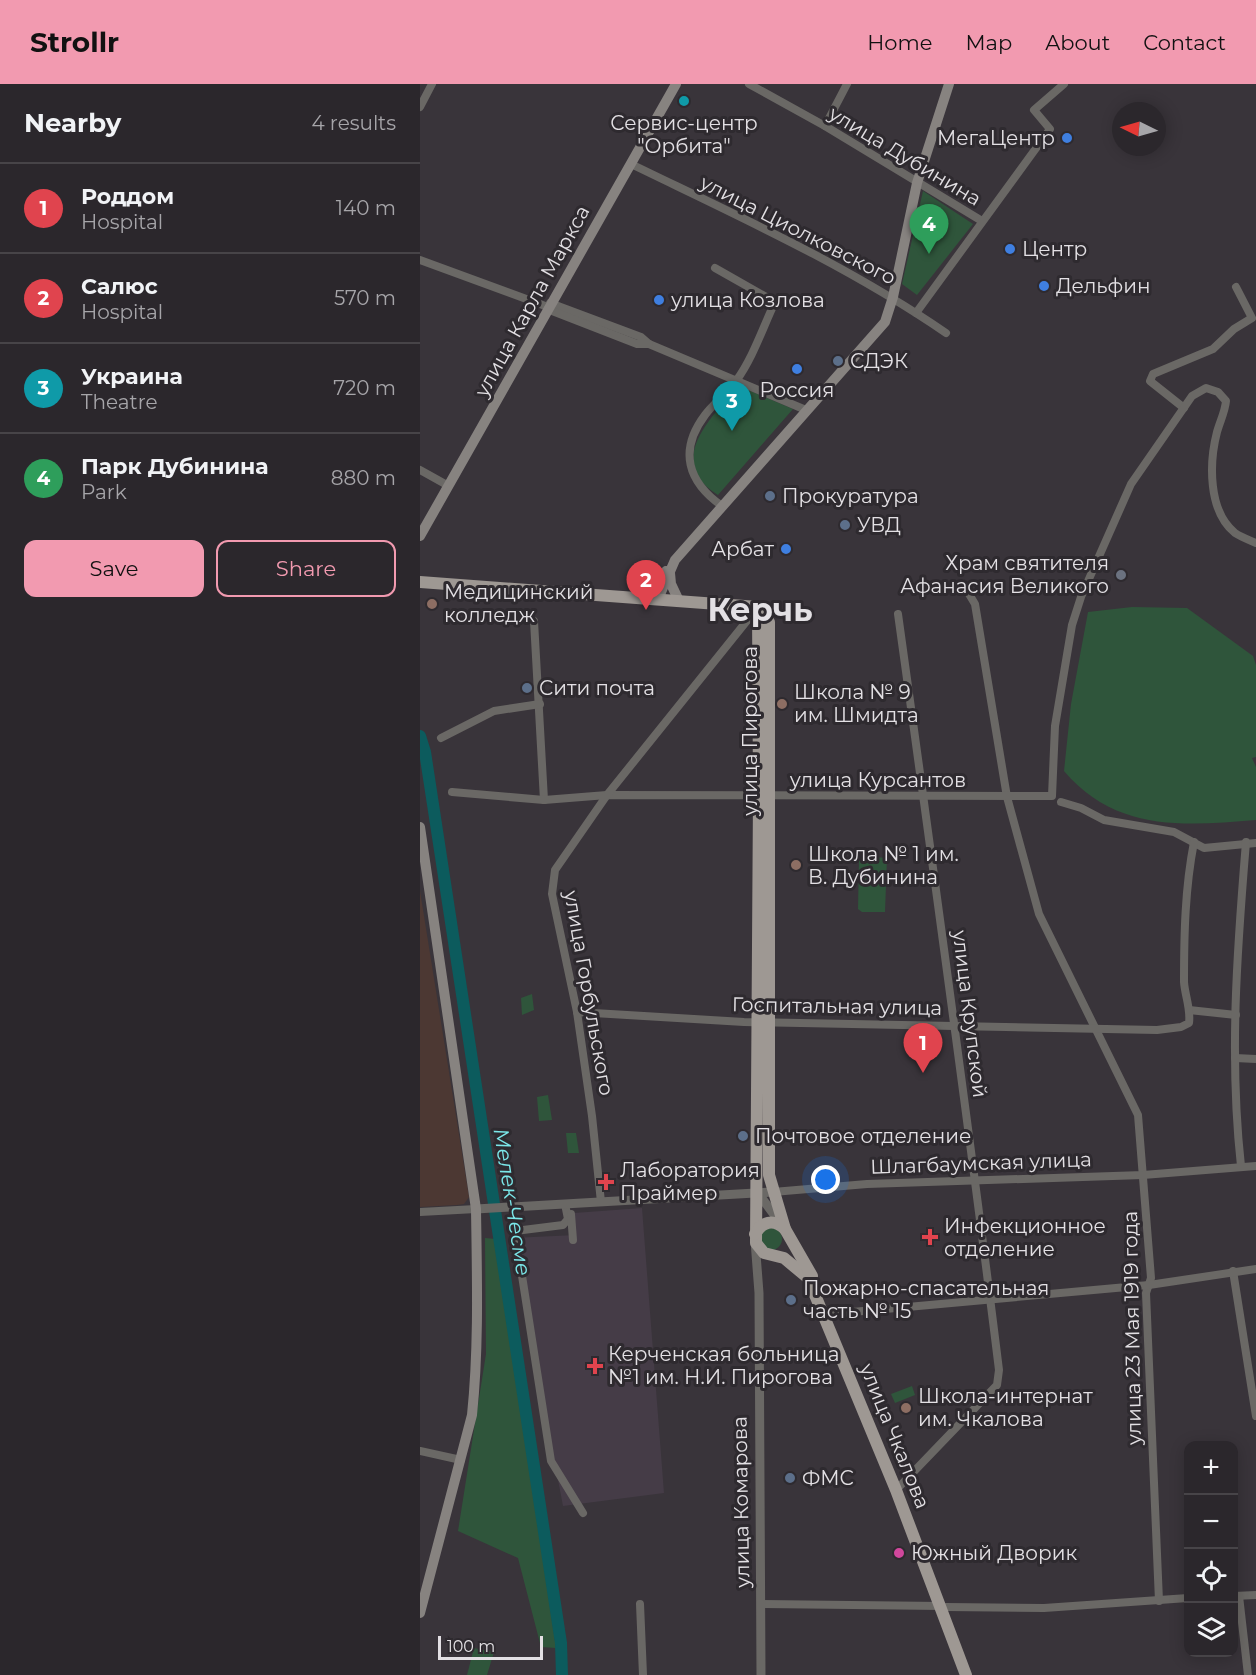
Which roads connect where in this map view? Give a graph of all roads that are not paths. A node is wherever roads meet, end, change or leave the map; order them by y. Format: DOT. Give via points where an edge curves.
graph roads {
  1 [pos="432,84"];
  2 [pos="676,84"];
  3 [pos="749,84"];
  4 [pos="847,84"];
  5 [pos="950,84"];
  6 [pos="1064,84"];
  7 [pos="420,107"];
  8 [pos="825,126"];
  9 [pos="631,164"];
  10 [pos="917,183"];
  11 [pos="982,221"];
  12 [pos="420,260"];
  13 [pos="715,268"];
  14 [pos="1236,287"];
  15 [pos="892,297"];
  16 [pos="549,307"];
  17 [pos="916,312"];
  18 [pos="945,333"];
  19 [pos="736,381"];
  20 [pos="1184,408"];
  21 [pos="806,410"];
  22 [pos="420,470"];
  23 [pos="447,485"];
  24 [pos="722,506"];
  25 [pos="420,536"];
  26 [pos="1256,543"];
  27 [pos="671,566"];
  28 [pos="420,582"];
  29 [pos="963,584"];
  30 [pos="639,598"];
  31 [pos="658,599"];
  32 [pos="679,601"];
  33 [pos="758,606"];
  34 [pos="898,614"];
  35 [pos="534,621"];
  36 [pos="540,704"];
  37 [pos="441,738"];
  38 [pos="452,792"];
  39 [pos="607,795"];
  40 [pos="764,796"];
  41 [pos="1007,797"];
  42 [pos="924,798"];
  43 [pos="544,800"];
  44 [pos="1061,802"];
  45 [pos="420,827"];
  46 [pos="1194,842"];
  47 [pos="1246,842"];
  48 [pos="1256,843"];
  49 [pos="1189,1010"];
  50 [pos="577,1012"];
  51 [pos="1236,1015"];
  52 [pos="763,1022"];
  53 [pos="956,1025"];
  54 [pos="1097,1027"];
  55 [pos="1235,1058"];
  56 [pos="1256,1059"];
  57 [pos="1242,1166"];
  58 [pos="1256,1166"];
  59 [pos="1143,1175"];
  60 [pos="974,1181"];
  61 [pos="773,1192"];
  62 [pos="758,1193"];
  63 [pos="601,1202"];
  64 [pos="568,1204"];
  65 [pos="480,1209"];
  66 [pos="420,1212"];
  67 [pos="570,1219"];
  68 [pos="785,1230"];
  69 [pos="755,1237"];
  70 [pos="573,1240"];
  71 [pos="773,1255"];
  72 [pos="1256,1269"];
  73 [pos="1233,1271"];
  74 [pos="810,1277"];
  75 [pos="1149,1285"];
  76 [pos="759,1293"];
  77 [pos="990,1298"];
  78 [pos="827,1314"];
  79 [pos="1253,1379"];
  80 [pos="1256,1416"];
  81 [pos="420,1452"];
  82 [pos="461,1460"];
  83 [pos="898,1489"];
  84 [pos="583,1513"];
  85 [pos="1256,1595"];
  86 [pos="1238,1596"];
  87 [pos="1184,1598"];
  88 [pos="1159,1601"];
  89 [pos="1237,1603"];
  90 [pos="640,1604"];
  91 [pos="762,1604"];
  92 [pos="944,1606"];
  93 [pos="420,1613"];
  94 [pos="643,1675"];
  95 [pos="761,1675"];
  96 [pos="968,1675"];
  97 [pos="1248,1675"];
  1 -- 7 [label="street"];
  2 -- 9 [label="main road, улица Карла Маркса"];
  3 -- 8 [label="street, улица Дубинина"];
  4 -- 8 [label="street"];
  5 -- 10 [label="main road"];
  6 -- 11 [label="street" via="1034,110 1050,129"];
  8 -- 10 [label="street, улица Дубинина"];
  9 -- 15 [label="street, улица Циолковского" via="799,245"];
  9 -- 16 [label="main road, улица Карла Маркса"];
  10 -- 11 [label="street, улица Дубинина"];
  10 -- 15 [label="main road"];
  11 -- 17 [label="street"];
  12 -- 16 [label="street"];
  13 -- 19 [label="street" via="775,302"];
  14 -- 20 [label="street" via="1252,318 1213,349 1153,374 1150,381"];
  15 -- 17 [label="street, улица Циолковского"];
  15 -- 21 [label="main road" via="885,322"];
  16 -- 19 [label="street" via="641,337"];
  16 -- 23 [label="main road, улица Карла Маркса"];
  17 -- 18 [label="street, улица Циолковского"];
  19 -- 21 [label="street"];
  19 -- 24 [label="street" via="704,415 690,449 697,483"];
  20 -- 26 [label="street" via="1192,396 1206,388 1218,392 1226,401 1217,433 1213,486 1221,516 1236,534"];
  20 -- 41 [label="street, улица Курсантов" via="1131,484 1081,597 1072,625 1055,726 1052,796"];
  21 -- 24 [label="main road"];
  22 -- 23 [label="street"];
  23 -- 25 [label="main road, улица Карла Маркса"];
  24 -- 27 [label="main road"];
  27 -- 30 [label="main road"];
  27 -- 31 [label="main road"];
  27 -- 32 [label="main road" via="671,584"];
  28 -- 30 [label="main road"];
  29 -- 41 [label="street, улица 23 Мая 1919 года" via="975,604"];
  30 -- 31 [label="main road"];
  31 -- 32 [label="main road"];
  32 -- 33 [label="main road"];
  33 -- 39 [label="street, улица Горбульского"];
  33 -- 40 [label="main road, улица Пирогова" via="769,622"];
  34 -- 42 [label="street, улица Крупской"];
  35 -- 36 [label="street"];
  36 -- 37 [label="street" via="494,711"];
  36 -- 43 [label="street"];
  38 -- 43 [label="street, улица Курсантов"];
  39 -- 40 [label="street, улица Курсантов"];
  39 -- 43 [label="street, улица Курсантов"];
  39 -- 50 [label="street, улица Горбульского" via="555,870 552,894"];
  40 -- 42 [label="street, улица Курсантов"];
  40 -- 52 [label="main road, улица Пирогова"];
  41 -- 42 [label="street, улица Курсантов"];
  41 -- 54 [label="street, улица 23 Мая 1919 года" via="1039,914"];
  42 -- 53 [label="street, улица Крупской"];
  44 -- 46 [label="street" via="1104,820 1159,829"];
  45 -- 65 [label="main road"];
  46 -- 47 [label="street" via="1204,848"];
  46 -- 49 [label="street" via="1186,890 1184,952"];
  47 -- 48 [label="street"];
  47 -- 51 [label="street" via="1234,984"];
  49 -- 51 [label="street"];
  49 -- 54 [label="street, Госпитальная улица" via="1189,1023 1181,1028"];
  50 -- 52 [label="street, Госпитальная улица"];
  50 -- 63 [label="street, улица Горбульского"];
  51 -- 55 [label="street"];
  52 -- 53 [label="street, Госпитальная улица"];
  52 -- 61 [label="main road, улица Пирогова"];
  52 -- 62 [label="main road, улица Пирогова"];
  53 -- 54 [label="street, Госпитальная улица"];
  53 -- 60 [label="street, улица Крупской"];
  54 -- 59 [label="street, улица 23 Мая 1919 года" via="1138,1114"];
  55 -- 56 [label="street"];
  55 -- 57 [label="street" via="1234,1106"];
  57 -- 58 [label="street, Шлагбаумская улица"];
  57 -- 59 [label="street, Шлагбаумская улица"];
  59 -- 60 [label="street, Шлагбаумская улица"];
  59 -- 75 [label="street, улица 23 Мая 1919 года"];
  60 -- 61 [label="street, Шлагбаумская улица"];
  60 -- 77 [label="street, улица Крупской"];
  61 -- 62 [label="street, Шлагбаумская улица"];
  61 -- 68 [label="main road, улица Пирогова"];
  62 -- 63 [label="street, Шлагбаумская улица"];
  62 -- 68 [label="street"];
  62 -- 69 [label="main road, улица Комарова"];
  63 -- 64 [label="street, Шлагбаумская улица"];
  64 -- 65 [label="street, Шлагбаумская улица"];
  64 -- 67 [label="street"];
  65 -- 66 [label="street, Шлагбаумская улица"];
  65 -- 82 [label="main road" via="476,1382"];
  67 -- 70 [label="street"];
  67 -- 84 [label="street" via="563,1225 514,1231 551,1461"];
  68 -- 69 [label="main road" via="770,1222 761,1225"];
  68 -- 71 [label="main road" via="787,1245"];
  68 -- 74 [label="main road, улица Чкалова"];
  69 -- 71 [label="main road, улица Чкалова" via="759,1250"];
  69 -- 76 [label="street, улица Комарова"];
  71 -- 74 [label="main road, улица Чкалова"];
  71 -- 76 [label="street, улица Комарова" via="762,1266"];
  72 -- 73 [label="street"];
  73 -- 75 [label="street"];
  73 -- 79 [label="street"];
  74 -- 78 [label="main road, улица Чкалова"];
  75 -- 77 [label="street"];
  75 -- 88 [label="street, улица 23 Мая 1919 года" via="1146,1293"];
  76 -- 91 [label="street, улица Комарова"];
  77 -- 78 [label="street"];
  77 -- 83 [label="street, улица Крупской" via="999,1370 997,1385"];
  78 -- 83 [label="main road, улица Чкалова"];
  79 -- 80 [label="street"];
  81 -- 82 [label="street"];
  82 -- 93 [label="main road"];
  83 -- 92 [label="main road, улица Чкалова"];
  85 -- 86 [label="street"];
  87 -- 88 [label="street"];
  88 -- 92 [label="street" via="1044,1608"];
  89 -- 97 [label="street"];
  90 -- 94 [label="street"];
  91 -- 92 [label="street"];
  91 -- 95 [label="street, улица Комарова"];
  92 -- 96 [label="main road, улица Чкалова"];
}
